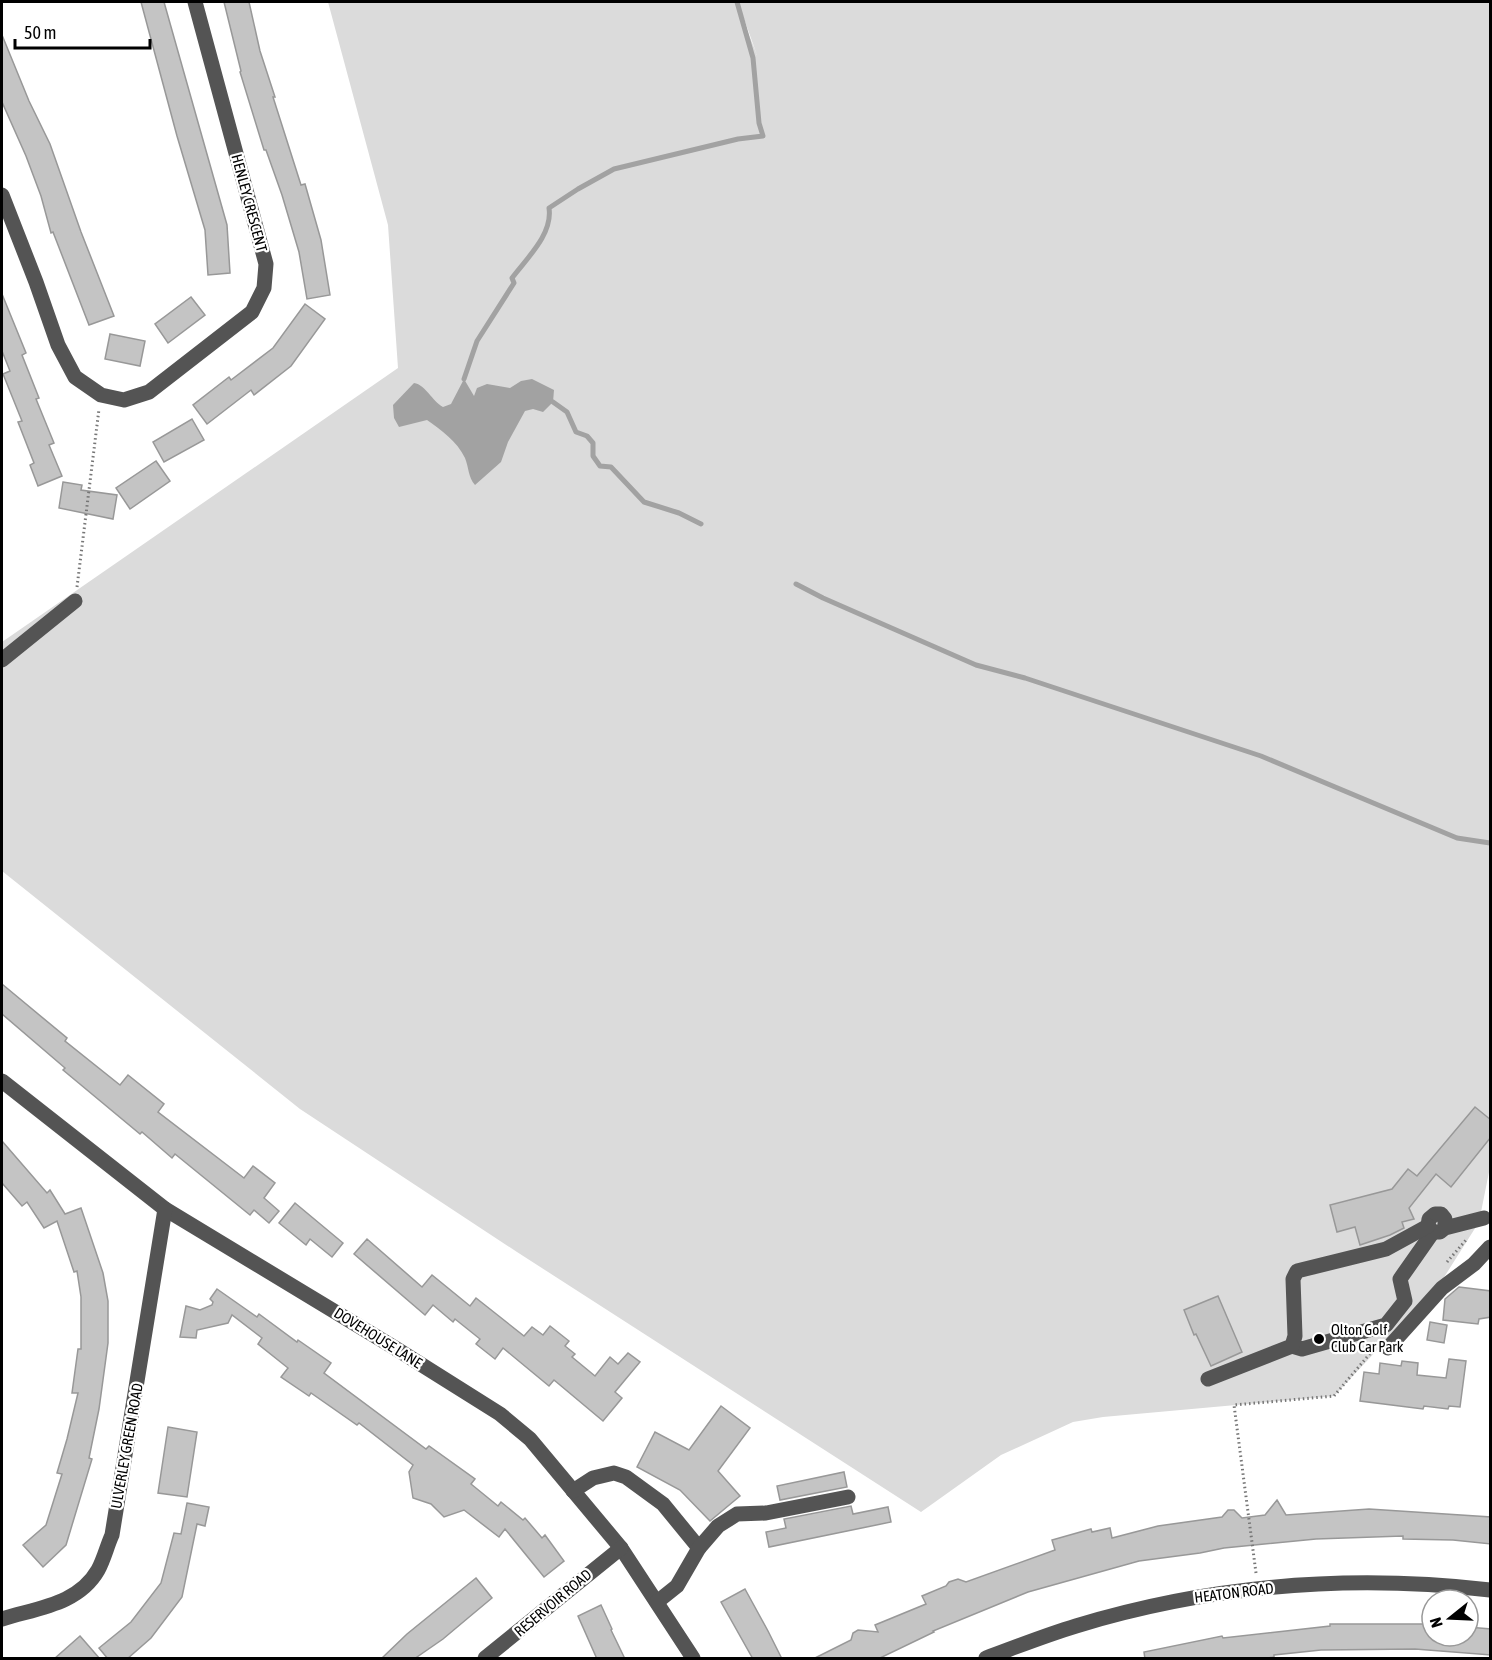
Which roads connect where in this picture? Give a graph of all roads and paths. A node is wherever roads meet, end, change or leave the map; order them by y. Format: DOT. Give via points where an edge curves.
graph roads {
  1 [pos="195,2"];
  2 [pos="2,195"];
  3 [pos="101,395"];
  4 [pos="75,601"];
  5 [pos="2,660"];
  6 [pos="2,1081"];
  7 [pos="165,1209"];
  8 [pos="1487,1219"];
  9 [pos="1437,1225"];
  10 [pos="1491,1247"];
  11 [pos="1446,1263"];
  12 [pos="1384,1345"];
  13 [pos="1292,1346"];
  14 [pos="1208,1379"];
  15 [pos="573,1491"];
  16 [pos="848,1497"];
  17 [pos="621,1548"];
  18 [pos="699,1548"];
  19 [pos="1258,1588"];
  20 [pos="1491,1590"];
  21 [pos="657,1602"];
  22 [pos="2,1617"];
  23 [pos="485,1659"];
  24 [pos="693,1659"];
  25 [pos="986,1659"];
  1 -- 3 [label="street, HENLEY CRESCENT" via="266,264 264,288 252,312 150,392 124,400"];
  2 -- 3 [label="street" via="58,345 75,377"];
  3 -- 4 [label="path"];
  4 -- 5 [label="street"];
  6 -- 7 [label="street, DOVEHOUSE LANE"];
  7 -- 15 [label="street, DOVEHOUSE LANE" via="500,1414 530,1439"];
  7 -- 22 [label="street, ULVERLEY GREEN ROAD" via="112,1535 98,1570 70,1598"];
  8 -- 9 [label="street"];
  8 -- 11 [label="path"];
  9 -- 13 [label="street" via="1400,1279 1405,1301 1386,1325 1302,1349"];
  9 -- 13 [label="street" via="1386,1249 1297,1271 1293,1279"];
  10 -- 12 [label="street"];
  12 -- 19 [label="path" via="1334,1396 1234,1405"];
  13 -- 14 [label="street"];
  15 -- 17 [label="street, DOVEHOUSE LANE"];
  15 -- 18 [label="street" via="593,1478 614,1473 626,1477 663,1504"];
  16 -- 18 [label="street" via="736,1515 718,1526"];
  17 -- 21 [label="street, DOVEHOUSE LANE"];
  17 -- 23 [label="street, RESERVOIR ROAD"];
  18 -- 21 [label="street" via="677,1586"];
  19 -- 20 [label="street, HEATON ROAD" via="1379,1582"];
  19 -- 25 [label="street, HEATON ROAD" via="1133,1610 1075,1626"];
  21 -- 24 [label="street, DOVEHOUSE LANE"];
}
